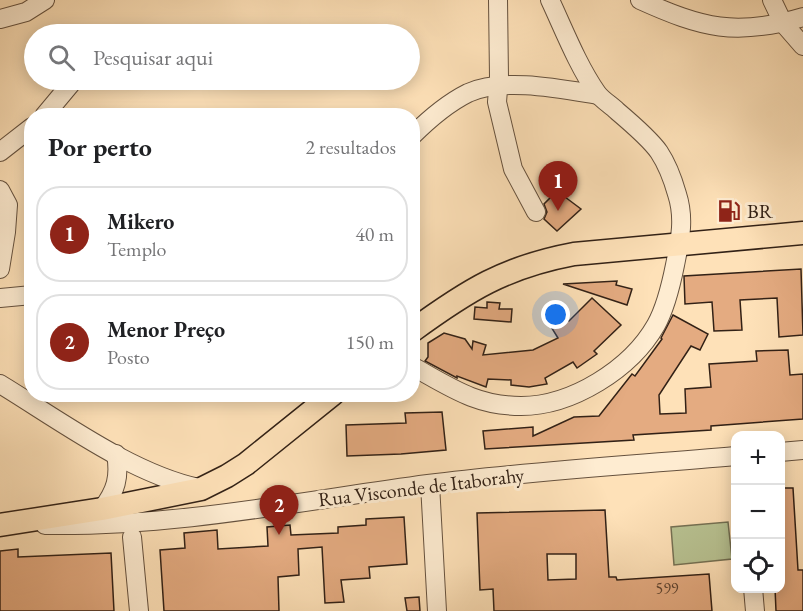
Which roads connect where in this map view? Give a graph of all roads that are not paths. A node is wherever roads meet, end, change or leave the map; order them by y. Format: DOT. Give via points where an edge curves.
graph roads {
  1 [pos="45,0"];
  2 [pos="498,0"];
  3 [pos="550,0"];
  4 [pos="640,0"];
  5 [pos="772,0"];
  6 [pos="803,16"];
  7 [pos="0,19"];
  8 [pos="783,23"];
  9 [pos="803,46"];
  10 [pos="498,87"];
  11 [pos="66,90"];
  12 [pos="598,95"];
  13 [pos="51,108"];
  14 [pos="420,129"];
  15 [pos="24,133"];
  16 [pos="0,152"];
  17 [pos="0,190"];
  18 [pos="536,212"];
  19 [pos="803,233"];
  20 [pos="680,244"];
  21 [pos="0,269"];
  22 [pos="24,296"];
  23 [pos="0,298"];
  24 [pos="420,325"];
  25 [pos="420,371"];
  26 [pos="0,384"];
  27 [pos="24,398"];
  28 [pos="30,402"];
  29 [pos="323,402"];
  30 [pos="803,450"];
  31 [pos="785,452"];
  32 [pos="116,454"];
  33 [pos="731,456"];
  34 [pos="430,484"];
  35 [pos="201,489"];
  36 [pos="102,509"];
  37 [pos="4,525"];
  38 [pos="132,537"];
  39 [pos="753,593"];
  40 [pos="139,611"];
  41 [pos="437,611"];
  42 [pos="755,611"];
  1 -- 7 [label="street" via="26,12"];
  2 -- 10 [label="street"];
  3 -- 12 [label="street"];
  4 -- 8 [label="street" via="713,27 735,29"];
  5 -- 8 [label="street"];
  6 -- 8 [label="street"];
  8 -- 9 [label="street"];
  10 -- 12 [label="street" via="536,87"];
  10 -- 14 [label="street" via="470,92 440,110"];
  10 -- 18 [label="street" via="513,169"];
  11 -- 13 [label="street"];
  12 -- 20 [label="street" via="659,151 681,206"];
  15 -- 16 [label="street"];
  17 -- 21 [label="street" via="8,205"];
  19 -- 20 [label="main road"];
  20 -- 24 [label="main road" via="574,254 511,270 452,302"];
  20 -- 25 [label="street" via="666,302 640,347 605,377 566,397 522,406 477,400"];
  22 -- 23 [label="street"];
  26 -- 27 [label="street"];
  28 -- 32 [label="street"];
  29 -- 35 [label="main road" via="246,464"];
  30 -- 31 [label="street"];
  32 -- 35 [label="street" via="170,481"];
  32 -- 36 [label="street" via="117,482"];
  33 -- 34 [label="street, Rua Visconde de Itaborahy"];
  34 -- 37 [label="street, Rua Visconde de Itaborahy" via="228,514 90,526"];
  34 -- 41 [label="street"];
  35 -- 36 [label="main road"];
  36 -- 37 [label="main road"];
  38 -- 40 [label="street"];
  39 -- 42 [label="street"];
}
